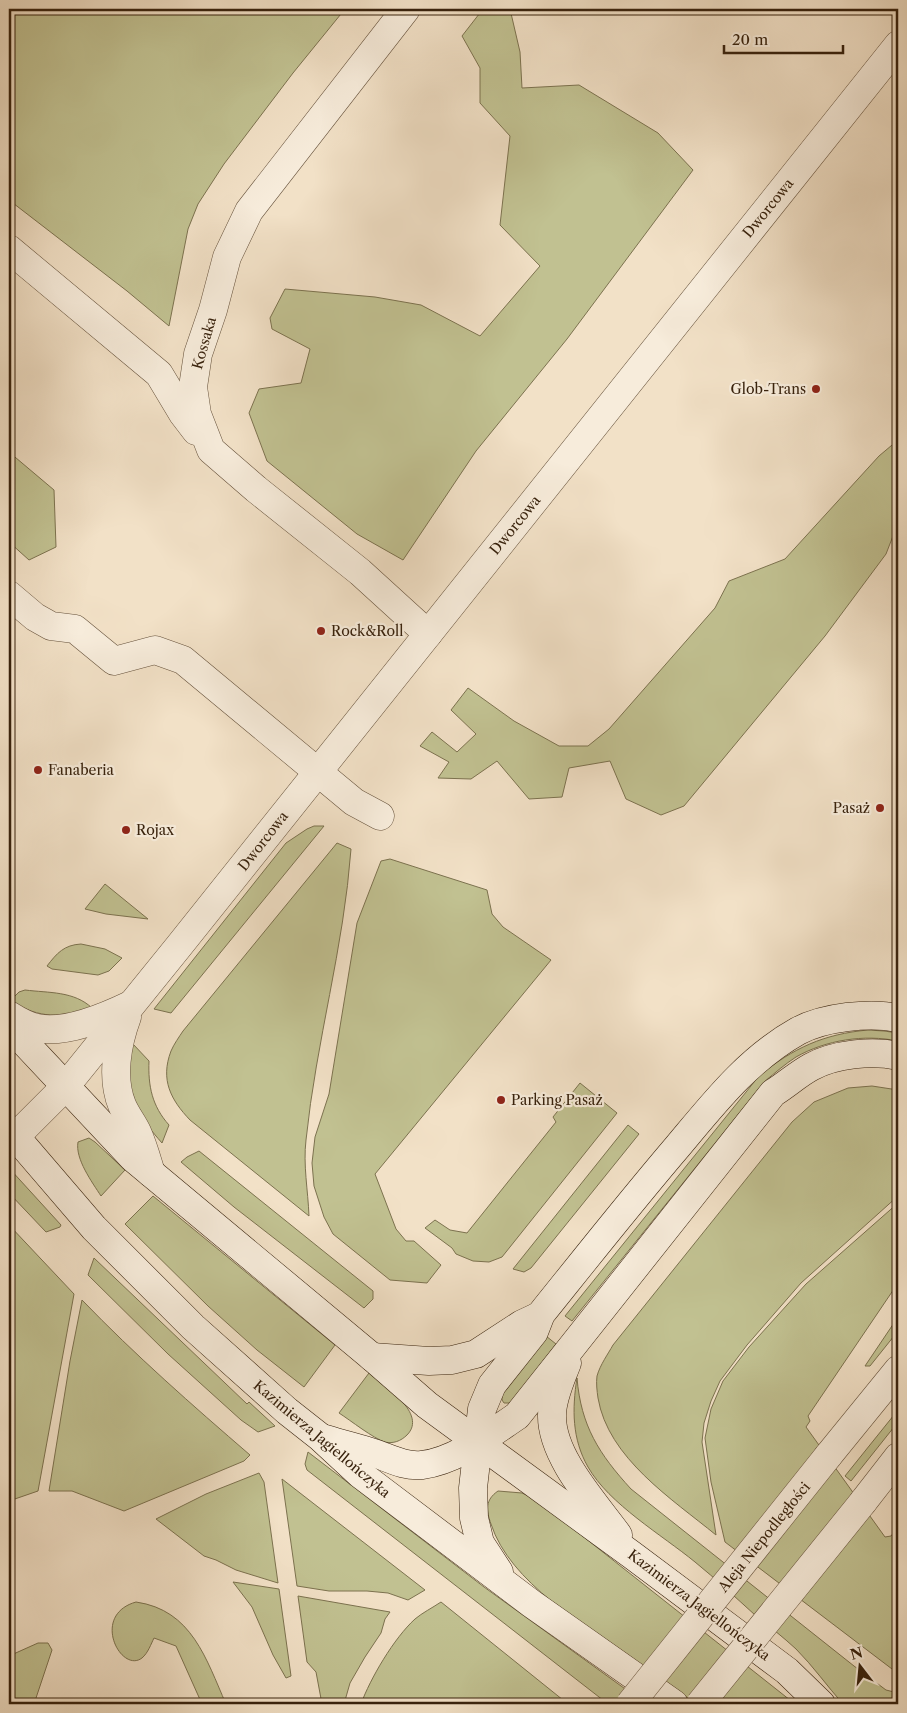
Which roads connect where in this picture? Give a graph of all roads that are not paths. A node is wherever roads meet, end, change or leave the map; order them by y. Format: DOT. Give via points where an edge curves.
graph roads {
  1 [pos="406,9"];
  2 [pos="898,46"];
  3 [pos="9,249"];
  4 [pos="211,450"];
  5 [pos="9,595"];
  6 [pos="428,634"];
  7 [pos="318,772"];
  8 [pos="380,816"];
  9 [pos="132,1004"];
  10 [pos="9,1015"];
  11 [pos="898,1018"];
  12 [pos="9,1026"];
  13 [pos="898,1056"];
  14 [pos="65,1087"];
  15 [pos="12,1133"];
  16 [pos="151,1173"];
  17 [pos="541,1314"];
  18 [pos="576,1342"];
  19 [pos="372,1357"];
  20 [pos="898,1370"];
  21 [pos="320,1438"];
  22 [pos="478,1442"];
  23 [pos="898,1457"];
  24 [pos="632,1555"];
  25 [pos="507,1586"];
  26 [pos="630,1704"];
  27 [pos="674,1704"];
  28 [pos="700,1704"];
  29 [pos="821,1704"];
  1 -- 4 [label="street, Kossaka" via="249,211 227,257 198,354 192,387 197,414"];
  2 -- 6 [label="street, Dworcowa"];
  3 -- 4 [label="street" via="159,374 183,414"];
  4 -- 6 [label="street, Kossaka" via="360,572"];
  5 -- 7 [label="street" via="51,626 75,629 114,661 155,650 183,660"];
  6 -- 7 [label="street, Dworcowa"];
  7 -- 8 [label="street" via="354,802"];
  7 -- 9 [label="street, Dworcowa"];
  9 -- 10 [label="street, Dworcowa" via="79,1025 54,1028 38,1028"];
  9 -- 14 [label="street, Dworcowa"];
  9 -- 16 [label="street" via="121,1033 117,1086 122,1103 138,1132"];
  11 -- 17 [label="street" via="863,1016 829,1020 800,1030 776,1044 722,1093"];
  12 -- 14 [label="street, Kazimierza Jagiellończyka"];
  13 -- 18 [label="street" via="840,1056 812,1066 773,1093"];
  14 -- 15 [label="street, Dworcowa"];
  14 -- 16 [label="street, Kazimierza Jagiellończyka"];
  15 -- 21 [label="street, Kazimierza Jagiellończyka" via="94,1228 193,1327"];
  16 -- 19 [label="street, Kazimierza Jagiellończyka"];
  17 -- 19 [label="street" via="476,1354 429,1361"];
  17 -- 22 [label="street" via="534,1332 492,1385 482,1409"];
  18 -- 22 [label="street" via="517,1416"];
  18 -- 24 [label="street" via="559,1383 552,1414 555,1440 566,1464"];
  19 -- 22 [label="street, Kazimierza Jagiellończyka"];
  20 -- 26 [label="street, Aleja Niepodległości, bridge"];
  21 -- 22 [label="street" via="397,1462 422,1465"];
  21 -- 25 [label="street, Kazimierza Jagiellończyka" via="360,1474"];
  22 -- 24 [label="street, Kazimierza Jagiellończyka"];
  22 -- 25 [label="street" via="473,1488 474,1518 480,1543"];
  23 -- 28 [label="street, bridge"];
  24 -- 29 [label="street, Kazimierza Jagiellończyka" via="787,1671"];
  25 -- 27 [label="street, Kazimierza Jagiellończyka"];
}
